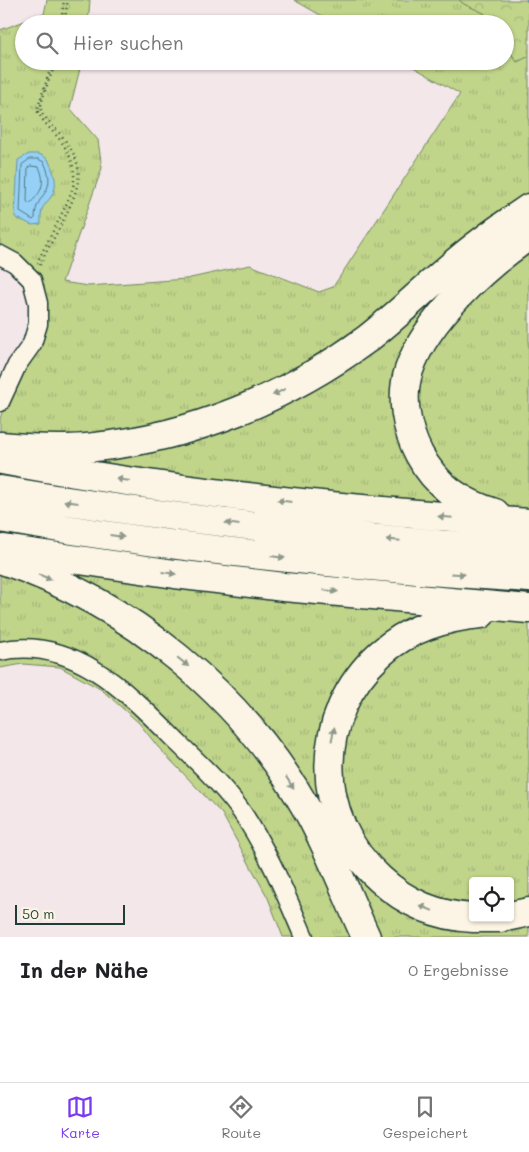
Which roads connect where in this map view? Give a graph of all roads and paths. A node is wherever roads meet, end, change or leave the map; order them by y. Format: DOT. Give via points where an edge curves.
graph roads {
  1 [pos="64,0"];
  2 [pos="68,0"];
  3 [pos="63,15"];
  4 [pos="64,15"];
  5 [pos="51,70"];
  6 [pos="529,208"];
  7 [pos="529,236"];
  8 [pos="0,255"];
  9 [pos="30,279"];
  10 [pos="0,402"];
  11 [pos="0,446"];
  12 [pos="0,460"];
  13 [pos="0,490"];
  14 [pos="0,518"];
  15 [pos="529,523"];
  16 [pos="0,548"];
  17 [pos="529,551"];
  18 [pos="0,559"];
  19 [pos="529,578"];
  20 [pos="529,610"];
  21 [pos="0,651"];
  22 [pos="529,912"];
  23 [pos="514,915"];
  24 [pos="469,918"];
  25 [pos="304,937"];
  26 [pos="366,937"];
  1 -- 3 [label="path"];
  2 -- 4 [label="path"];
  5 -- 9 [label="path" via="37,110 73,163 74,182"];
  6 -- 11 [label="highway, one-way" via="456,262 366,339 322,369 252,405 198,426 144,440 94,447"];
  7 -- 15 [label="highway" via="492,264 436,322 418,349 405,393 413,443 437,480 459,498 482,509"];
  8 -- 9 [label="street" via="15,263"];
  9 -- 10 [label="street" via="38,303 38,324 32,344 17,365"];
  15 -- 12 [label="highway, one-way" via="294,502 69,473"];
  17 -- 13 [label="highway, one-way" via="290,531"];
  14 -- 19 [label="highway, one-way" via="287,558"];
  16 -- 20 [label="highway, one-way" via="274,586"];
  18 -- 26 [label="highway, one-way" via="67,586 113,611 158,641 233,709 272,758 309,814"];
  24 -- 20 [label="highway, one-way" via="424,908 393,891 354,851 340,823 332,795 331,742 336,718 353,686 381,653 405,636 432,624 466,616"];
  21 -- 25 [label="street" via="37,649 69,657 119,687 142,708 222,786 240,809 262,845"];
  22 -- 23 [label="highway"];
}
